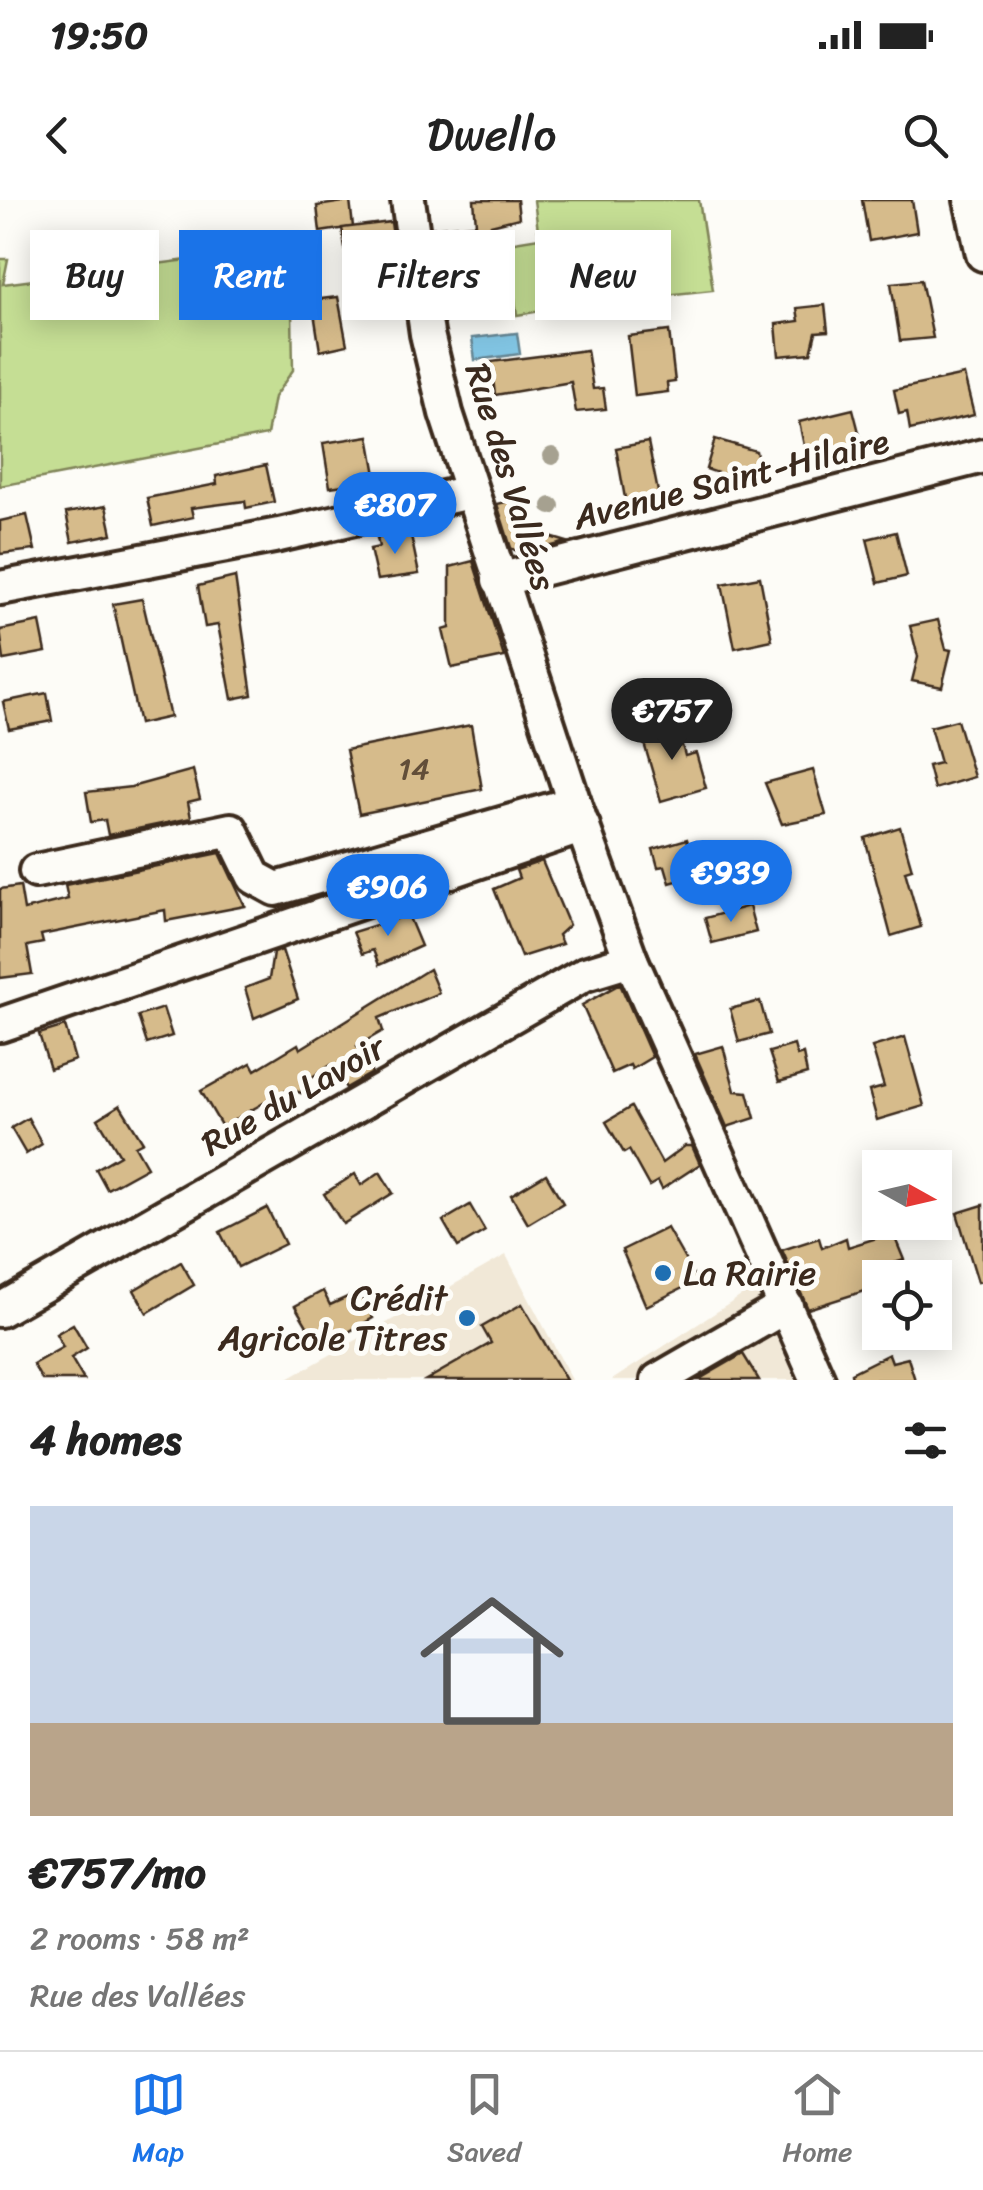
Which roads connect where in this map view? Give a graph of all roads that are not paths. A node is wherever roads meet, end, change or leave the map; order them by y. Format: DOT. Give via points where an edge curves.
graph roads {
  1 [pos="408,200"];
  2 [pos="971,200"];
  3 [pos="983,254"];
  4 [pos="983,456"];
  5 [pos="470,492"];
  6 [pos="498,580"];
  7 [pos="0,588"];
  8 [pos="578,815"];
  9 [pos="36,871"];
  10 [pos="630,960"];
  11 [pos="0,1025"];
  12 [pos="786,1306"];
  13 [pos="0,1310"];
  14 [pos="658,1380"];
  15 [pos="818,1380"];
  1 -- 5 [label="street, Rue des Vallées" via="427,334"];
  2 -- 3 [label="street"];
  4 -- 6 [label="street, Avenue Saint-Hilaire"];
  5 -- 6 [label="street, Rue des Vallées"];
  5 -- 7 [label="street"];
  6 -- 8 [label="street, Rue des Vallées"];
  8 -- 9 [label="street" via="276,889 254,877 231,830"];
  8 -- 10 [label="street, Rue des Vallées"];
  8 -- 11 [label="street"];
  10 -- 12 [label="street, Rue des Vallées"];
  10 -- 13 [label="street, Rue du Lavoir" via="585,974"];
  12 -- 14 [label="street"];
  12 -- 15 [label="street, Rue des Vallées"];
}
